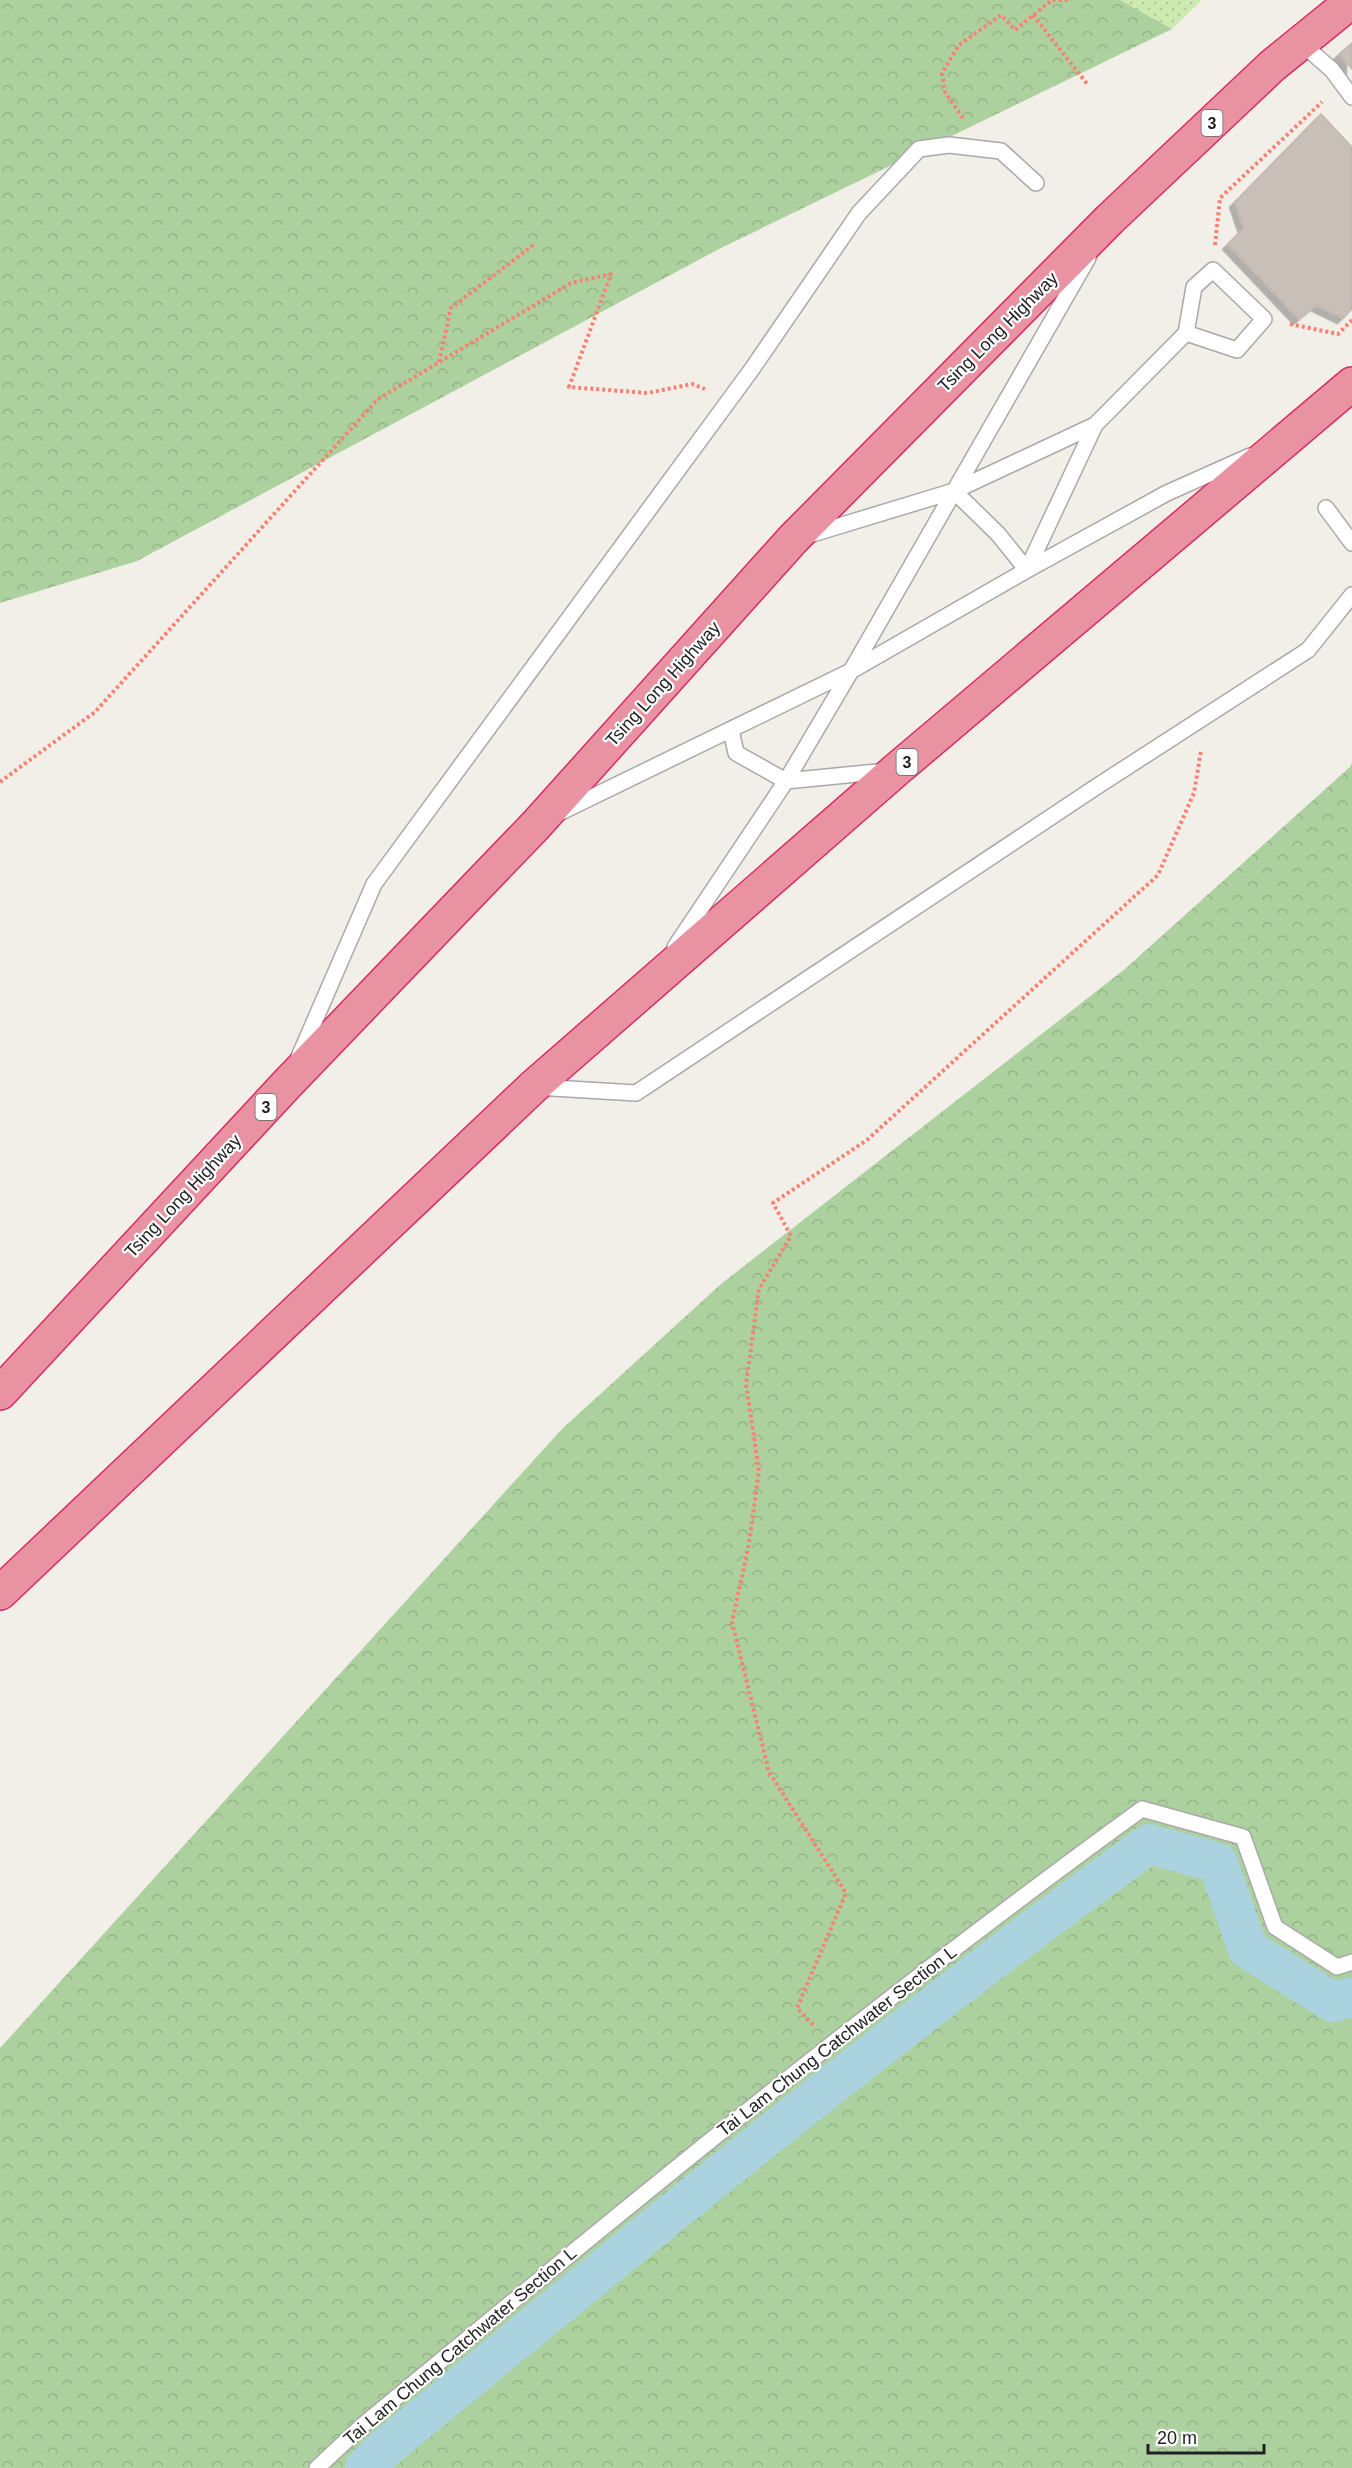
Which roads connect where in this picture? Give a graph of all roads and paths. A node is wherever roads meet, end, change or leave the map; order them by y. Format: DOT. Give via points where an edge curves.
graph roads {
  1 [pos="1071,0"];
  2 [pos="1352,1"];
  3 [pos="1033,15"];
  4 [pos="1300,42"];
  5 [pos="1088,85"];
  6 [pos="1328,97"];
  7 [pos="1352,97"];
  8 [pos="984,149"];
  9 [pos="1036,183"];
  10 [pos="1110,219"];
  11 [pos="536,243"];
  12 [pos="1213,270"];
  13 [pos="1264,319"];
  14 [pos="1352,320"];
  15 [pos="1186,333"];
  16 [pos="439,363"];
  17 [pos="692,384"];
  18 [pos="1352,384"];
  19 [pos="1095,425"];
  20 [pos="1285,441"];
  21 [pos="954,492"];
  22 [pos="1326,508"];
  23 [pos="793,540"];
  24 [pos="1352,543"];
  25 [pos="1027,570"];
  26 [pos="1352,595"];
  27 [pos="851,671"];
  28 [pos="731,729"];
  29 [pos="896,770"];
  30 [pos="786,781"];
  31 [pos="0,782"];
  32 [pos="1194,794"];
  33 [pos="536,825"];
  34 [pos="653,980"];
  35 [pos="287,1084"];
  36 [pos="533,1087"];
  37 [pos="0,1393"];
  38 [pos="0,1593"];
  39 [pos="1352,1962"];
  40 [pos="832,2045"];
  41 [pos="317,2468"];
  1 -- 3 [label="path" via="1052,0"];
  2 -- 4 [label="highway, Tsing Long Highway / 3"];
  3 -- 5 [label="path"];
  3 -- 8 [label="path" via="1015,30 1001,15 959,45 942,73 945,92"];
  4 -- 7 [label="lane" via="1332,70"];
  4 -- 10 [label="highway, Tsing Long Highway / 3"];
  6 -- 12 [label="path" via="1220,198"];
  8 -- 9 [label="lane" via="1001,152"];
  8 -- 35 [label="lane" via="949,145 919,149 860,213 752,369 374,884"];
  10 -- 21 [label="lane"];
  10 -- 23 [label="highway, Tsing Long Highway / 3"];
  11 -- 16 [label="path" via="451,308"];
  12 -- 13 [label="lane"];
  12 -- 15 [label="lane" via="1194,287"];
  13 -- 14 [label="path" via="1338,334"];
  13 -- 15 [label="lane" via="1237,350"];
  15 -- 19 [label="lane"];
  16 -- 17 [label="path" via="571,283 611,274 570,387 648,393"];
  16 -- 31 [label="path" via="378,399 95,712"];
  18 -- 20 [label="highway, 3"];
  19 -- 21 [label="lane"];
  19 -- 25 [label="lane"];
  20 -- 25 [label="lane" via="1167,493"];
  20 -- 29 [label="highway, 3"];
  21 -- 23 [label="lane"];
  21 -- 25 [label="lane" via="998,534"];
  21 -- 27 [label="lane"];
  22 -- 24 [label="lane"];
  23 -- 33 [label="highway, Tsing Long Highway / 3"];
  25 -- 27 [label="lane"];
  26 -- 36 [label="lane" via="1308,650 636,1093"];
  27 -- 28 [label="lane"];
  27 -- 30 [label="lane"];
  28 -- 30 [label="lane" via="736,753"];
  28 -- 33 [label="lane"];
  29 -- 30 [label="lane"];
  29 -- 34 [label="highway, 3"];
  30 -- 34 [label="lane"];
  32 -- 40 [label="path" via="1158,875 867,1140 773,1203 791,1236 759,1289 746,1384 759,1471 749,1544 732,1622 769,1772 846,1893 796,2008"];
  33 -- 35 [label="highway, Tsing Long Highway / 3"];
  34 -- 36 [label="highway, 3"];
  35 -- 37 [label="highway, Tsing Long Highway / 3"];
  36 -- 38 [label="highway, 3"];
  39 -- 40 [label="lane, Tai Lam Chung Catchwater Section L" via="1337,1967 1275,1928 1243,1837 1142,1809 1031,1889"];
  40 -- 41 [label="lane, Tai Lam Chung Catchwater Section L" via="660,2180 363,2425"];
}
